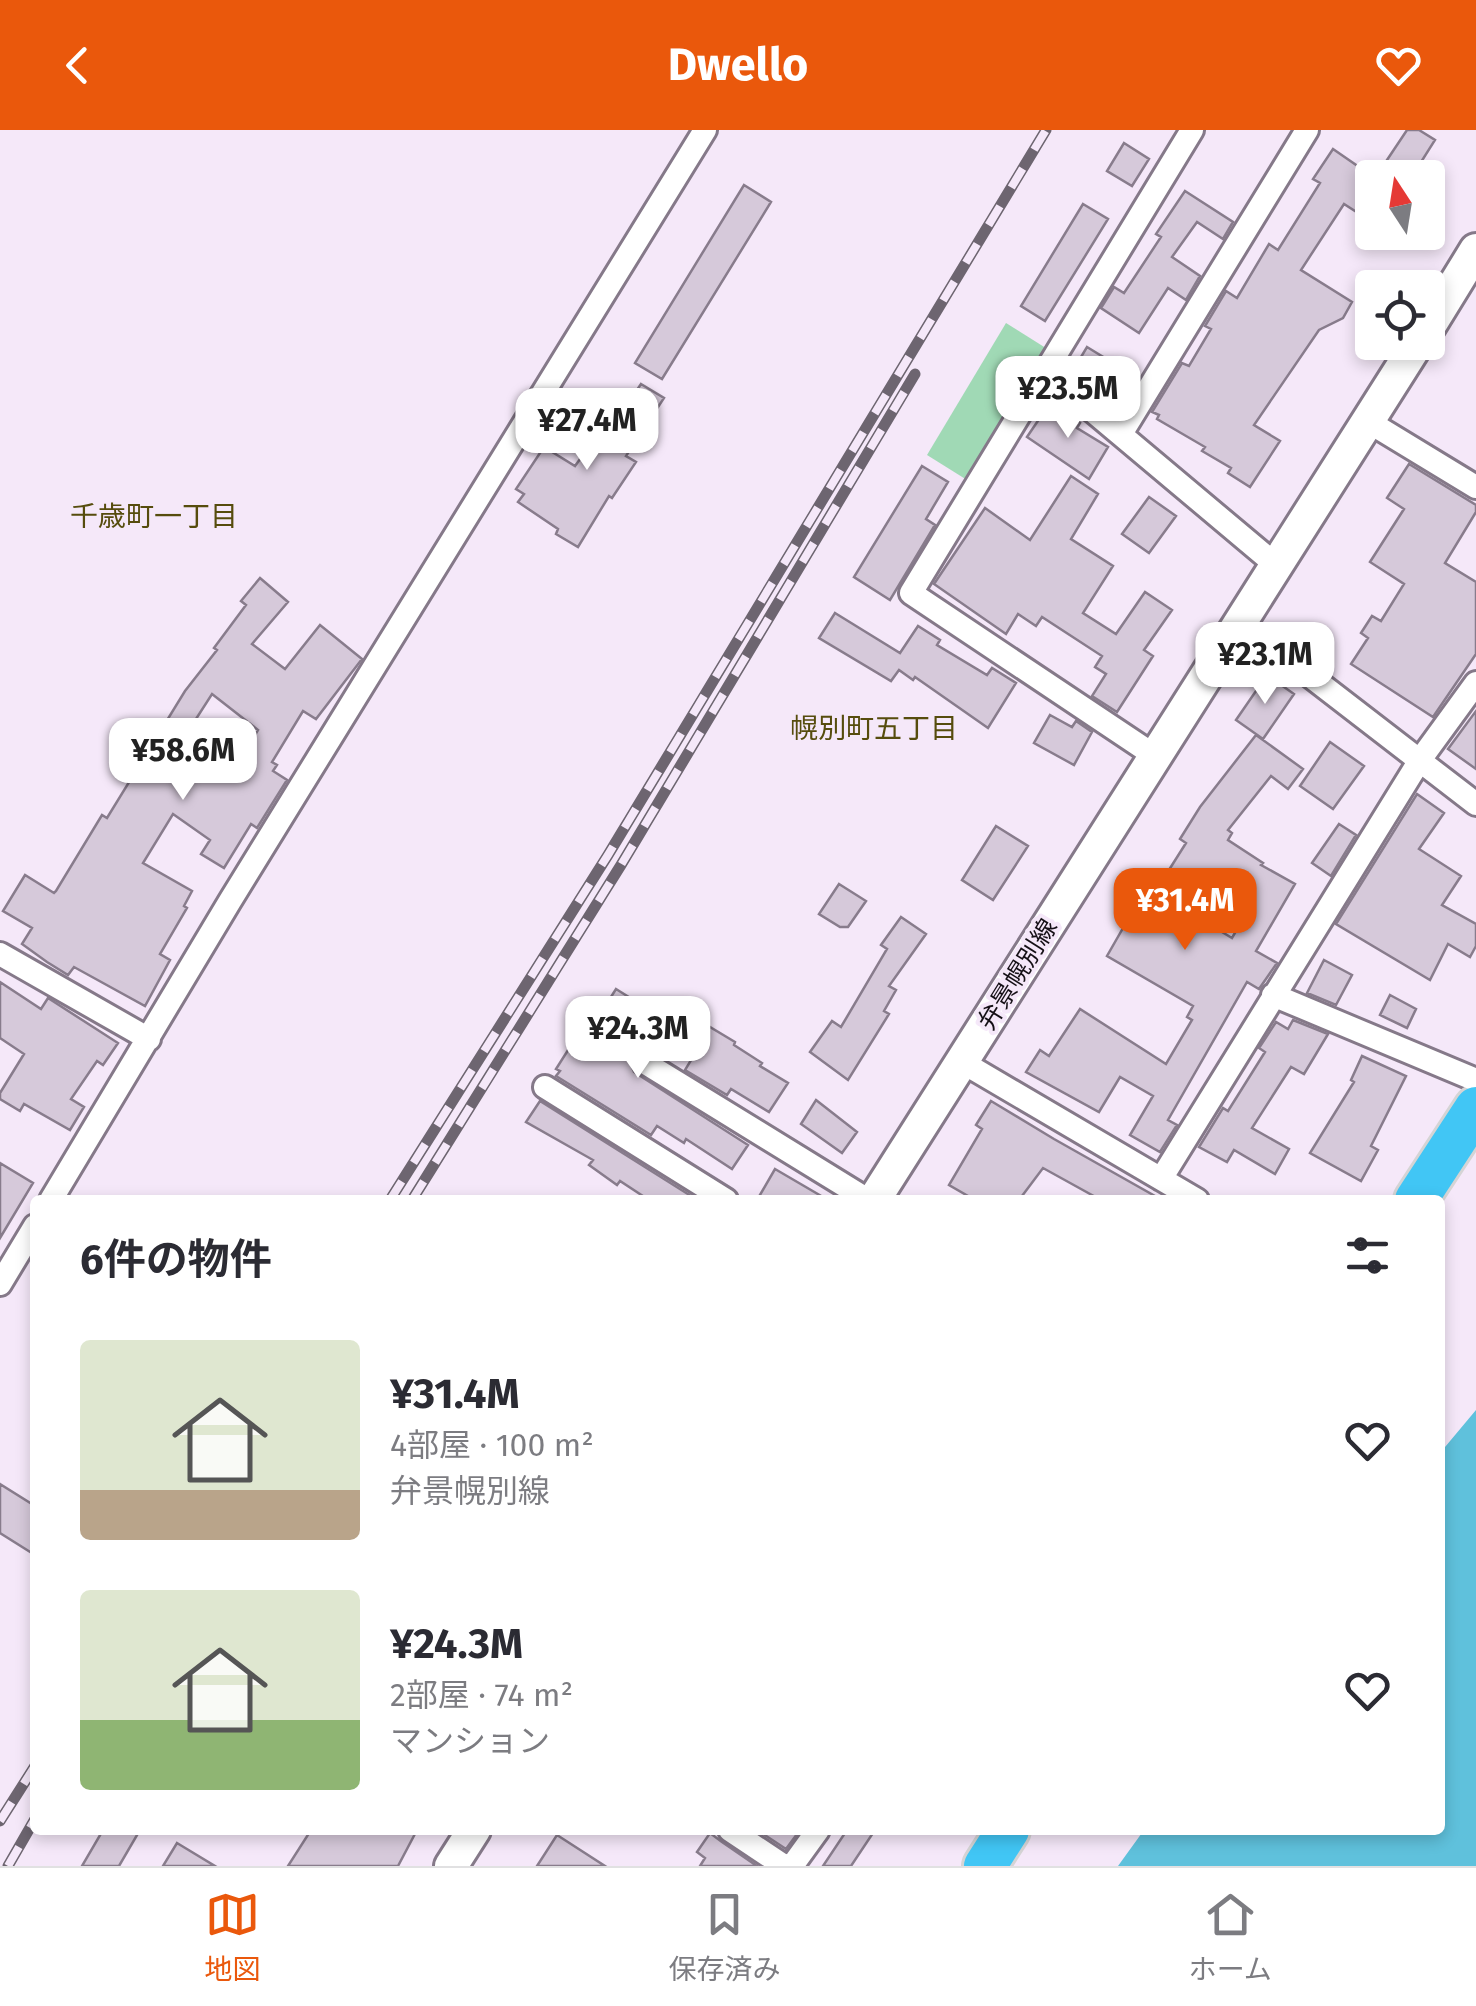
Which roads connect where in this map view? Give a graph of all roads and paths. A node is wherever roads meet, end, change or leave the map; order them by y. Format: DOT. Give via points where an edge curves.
graph roads {
  1 [pos="705,130"];
  2 [pos="1192,130"];
  3 [pos="1306,130"];
  4 [pos="1476,250"];
  5 [pos="1445,300"];
  6 [pos="1407,360"];
  7 [pos="1046,371"];
  8 [pos="1368,422"];
  9 [pos="1121,434"];
  10 [pos="1476,487"];
  11 [pos="1276,565"];
  12 [pos="1240,622"];
  13 [pos="1476,682"];
  14 [pos="1154,756"];
  15 [pos="1420,760"];
  16 [pos="1476,804"];
  17 [pos="0,954"];
  18 [pos="1273,994"];
  19 [pos="148,1039"];
  20 [pos="962,1062"];
  21 [pos="647,1064"];
  22 [pos="1476,1080"];
  23 [pos="544,1087"];
  24 [pos="1476,1108"];
  25 [pos="1161,1187"];
  26 [pos="54,1195"];
  27 [pos="718,1195"];
  28 [pos="863,1195"];
  29 [pos="874,1195"];
  30 [pos="1419,1195"];
  31 [pos="30,1234"];
  32 [pos="0,1284"];
  33 [pos="469,1835"];
  34 [pos="738,1835"];
  35 [pos="814,1835"];
  36 [pos="1005,1835"];
  37 [pos="451,1866"];
  38 [pos="784,1866"];
  39 [pos="792,1866"];
  40 [pos="985,1866"];
  1 -- 19 [label="street"];
  2 -- 7 [label="street"];
  3 -- 9 [label="street"];
  4 -- 5 [label="main road"];
  6 -- 8 [label="main road, 弁景幌別線"];
  7 -- 9 [label="street"];
  7 -- 14 [label="street" via="910,593"];
  8 -- 10 [label="street"];
  8 -- 11 [label="main road, 弁景幌別線"];
  9 -- 11 [label="street"];
  11 -- 12 [label="main road, 弁景幌別線"];
  12 -- 14 [label="main road, 弁景幌別線"];
  12 -- 15 [label="street"];
  13 -- 15 [label="street"];
  14 -- 20 [label="main road, 弁景幌別線"];
  15 -- 16 [label="street"];
  15 -- 18 [label="street"];
  17 -- 19 [label="street"];
  18 -- 22 [label="street"];
  18 -- 25 [label="street"];
  19 -- 26 [label="street"];
  20 -- 25 [label="street"];
  20 -- 29 [label="main road, 弁景幌別線"];
  21 -- 28 [label="street"];
  23 -- 27 [label="street"];
  24 -- 30 [label="highway"];
  31 -- 32 [label="street"];
  33 -- 37 [label="main road"];
  34 -- 38 [label="street"];
  35 -- 39 [label="street"];
  36 -- 40 [label="highway"];
}
